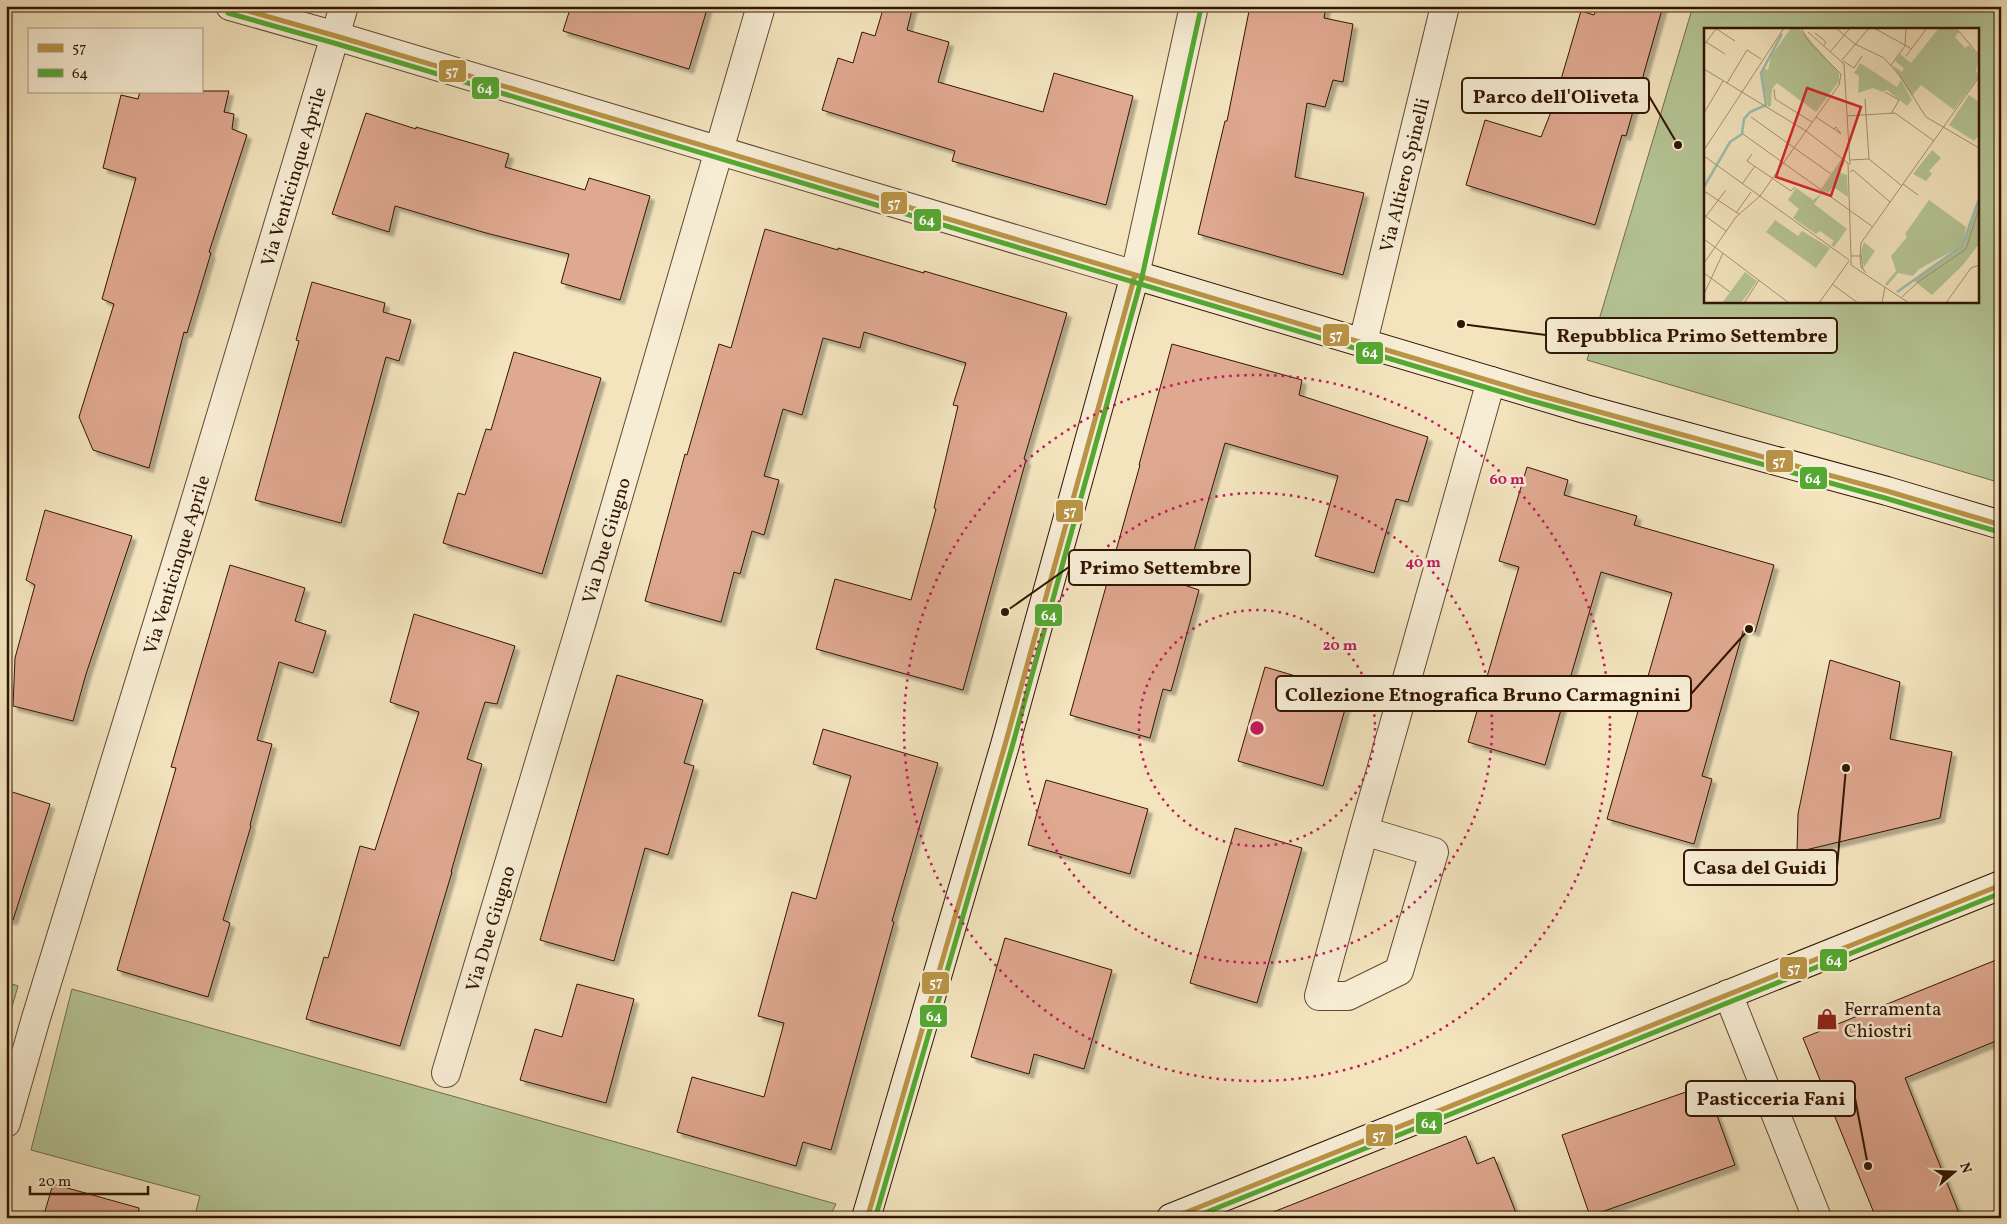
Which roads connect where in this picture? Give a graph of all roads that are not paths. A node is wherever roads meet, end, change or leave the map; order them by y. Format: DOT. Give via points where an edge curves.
graph roads {
  1 [pos="230,6"];
  2 [pos="344,6"];
  3 [pos="761,6"];
  4 [pos="1194,6"];
  5 [pos="1445,6"];
  6 [pos="336,36"];
  7 [pos="718,151"];
  8 [pos="1135,275"];
  9 [pos="1363,342"];
  10 [pos="1492,382"];
  11 [pos="2001,525"];
  12 [pos="1364,831"];
  13 [pos="2001,885"];
  14 [pos="1728,994"];
  15 [pos="446,1073"];
  16 [pos="6,1123"];
  17 [pos="868,1216"];
  18 [pos="1171,1218"];
  19 [pos="1817,1218"];
  1 -- 6 [label="street"];
  2 -- 6 [label="street, Via Venticinque Aprile"];
  3 -- 7 [label="street, Via Due Giugno"];
  4 -- 8 [label="street"];
  5 -- 9 [label="street, Via Altiero Spinelli"];
  6 -- 7 [label="street"];
  6 -- 16 [label="street, Via Venticinque Aprile"];
  7 -- 8 [label="street"];
  7 -- 15 [label="street, Via Due Giugno"];
  8 -- 9 [label="street"];
  8 -- 17 [label="street" via="1005,745"];
  9 -- 10 [label="street"];
  10 -- 11 [label="street"];
  10 -- 12 [label="street"];
  12 -- 12 [label="street" via="1330,954 1319,996 1348,996 1399,971 1434,852"];
  13 -- 14 [label="street"];
  14 -- 18 [label="street"];
  14 -- 19 [label="street"];
}
